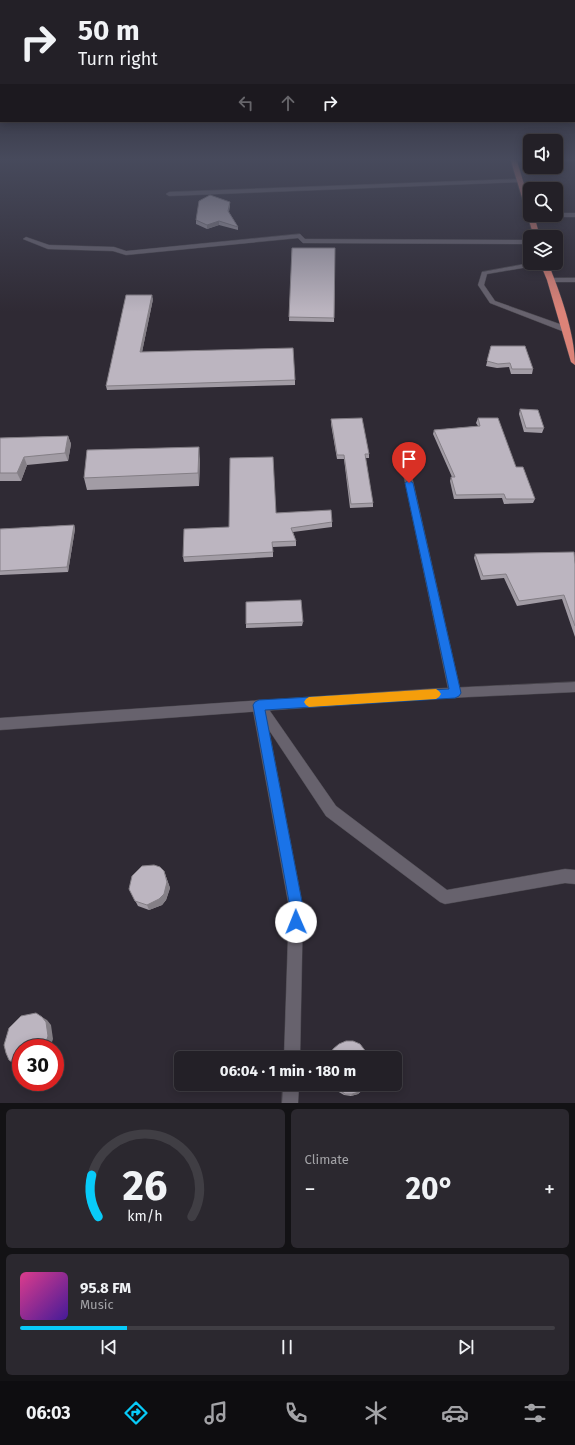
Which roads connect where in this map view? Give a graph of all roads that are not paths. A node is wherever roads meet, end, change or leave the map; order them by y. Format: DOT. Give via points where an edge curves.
graph roads {
  1 [pos="563,215"];
  2 [pos="575,215"];
  3 [pos="26,239"];
  4 [pos="523,242"];
  5 [pos="523,266"];
  6 [pos="547,270"];
  7 [pos="551,280"];
  8 [pos="575,280"];
  9 [pos="565,329"];
  10 [pos="575,362"];
  11 [pos="406,468"];
  12 [pos="575,688"];
  13 [pos="455,693"];
  14 [pos="259,705"];
  15 [pos="0,724"];
  16 [pos="575,876"];
  17 [pos="292,1051"];
  18 [pos="291,1091"];
  19 [pos="290,1103"];
  1 -- 2 [label="street"];
  3 -- 4 [label="street" via="48,248 114,249 126,253 300,236 303,241"];
  5 -- 9 [label="street" via="484,273 481,285 492,302"];
  6 -- 7 [label="highway"];
  7 -- 8 [label="street"];
  7 -- 9 [label="highway"];
  9 -- 10 [label="highway"];
  11 -- 13 [label="street"];
  12 -- 13 [label="street"];
  13 -- 14 [label="street"];
  14 -- 15 [label="street"];
  14 -- 16 [label="street" via="330,811 444,897"];
  14 -- 17 [label="street" via="296,907"];
  18 -- 19 [label="street"];
}
